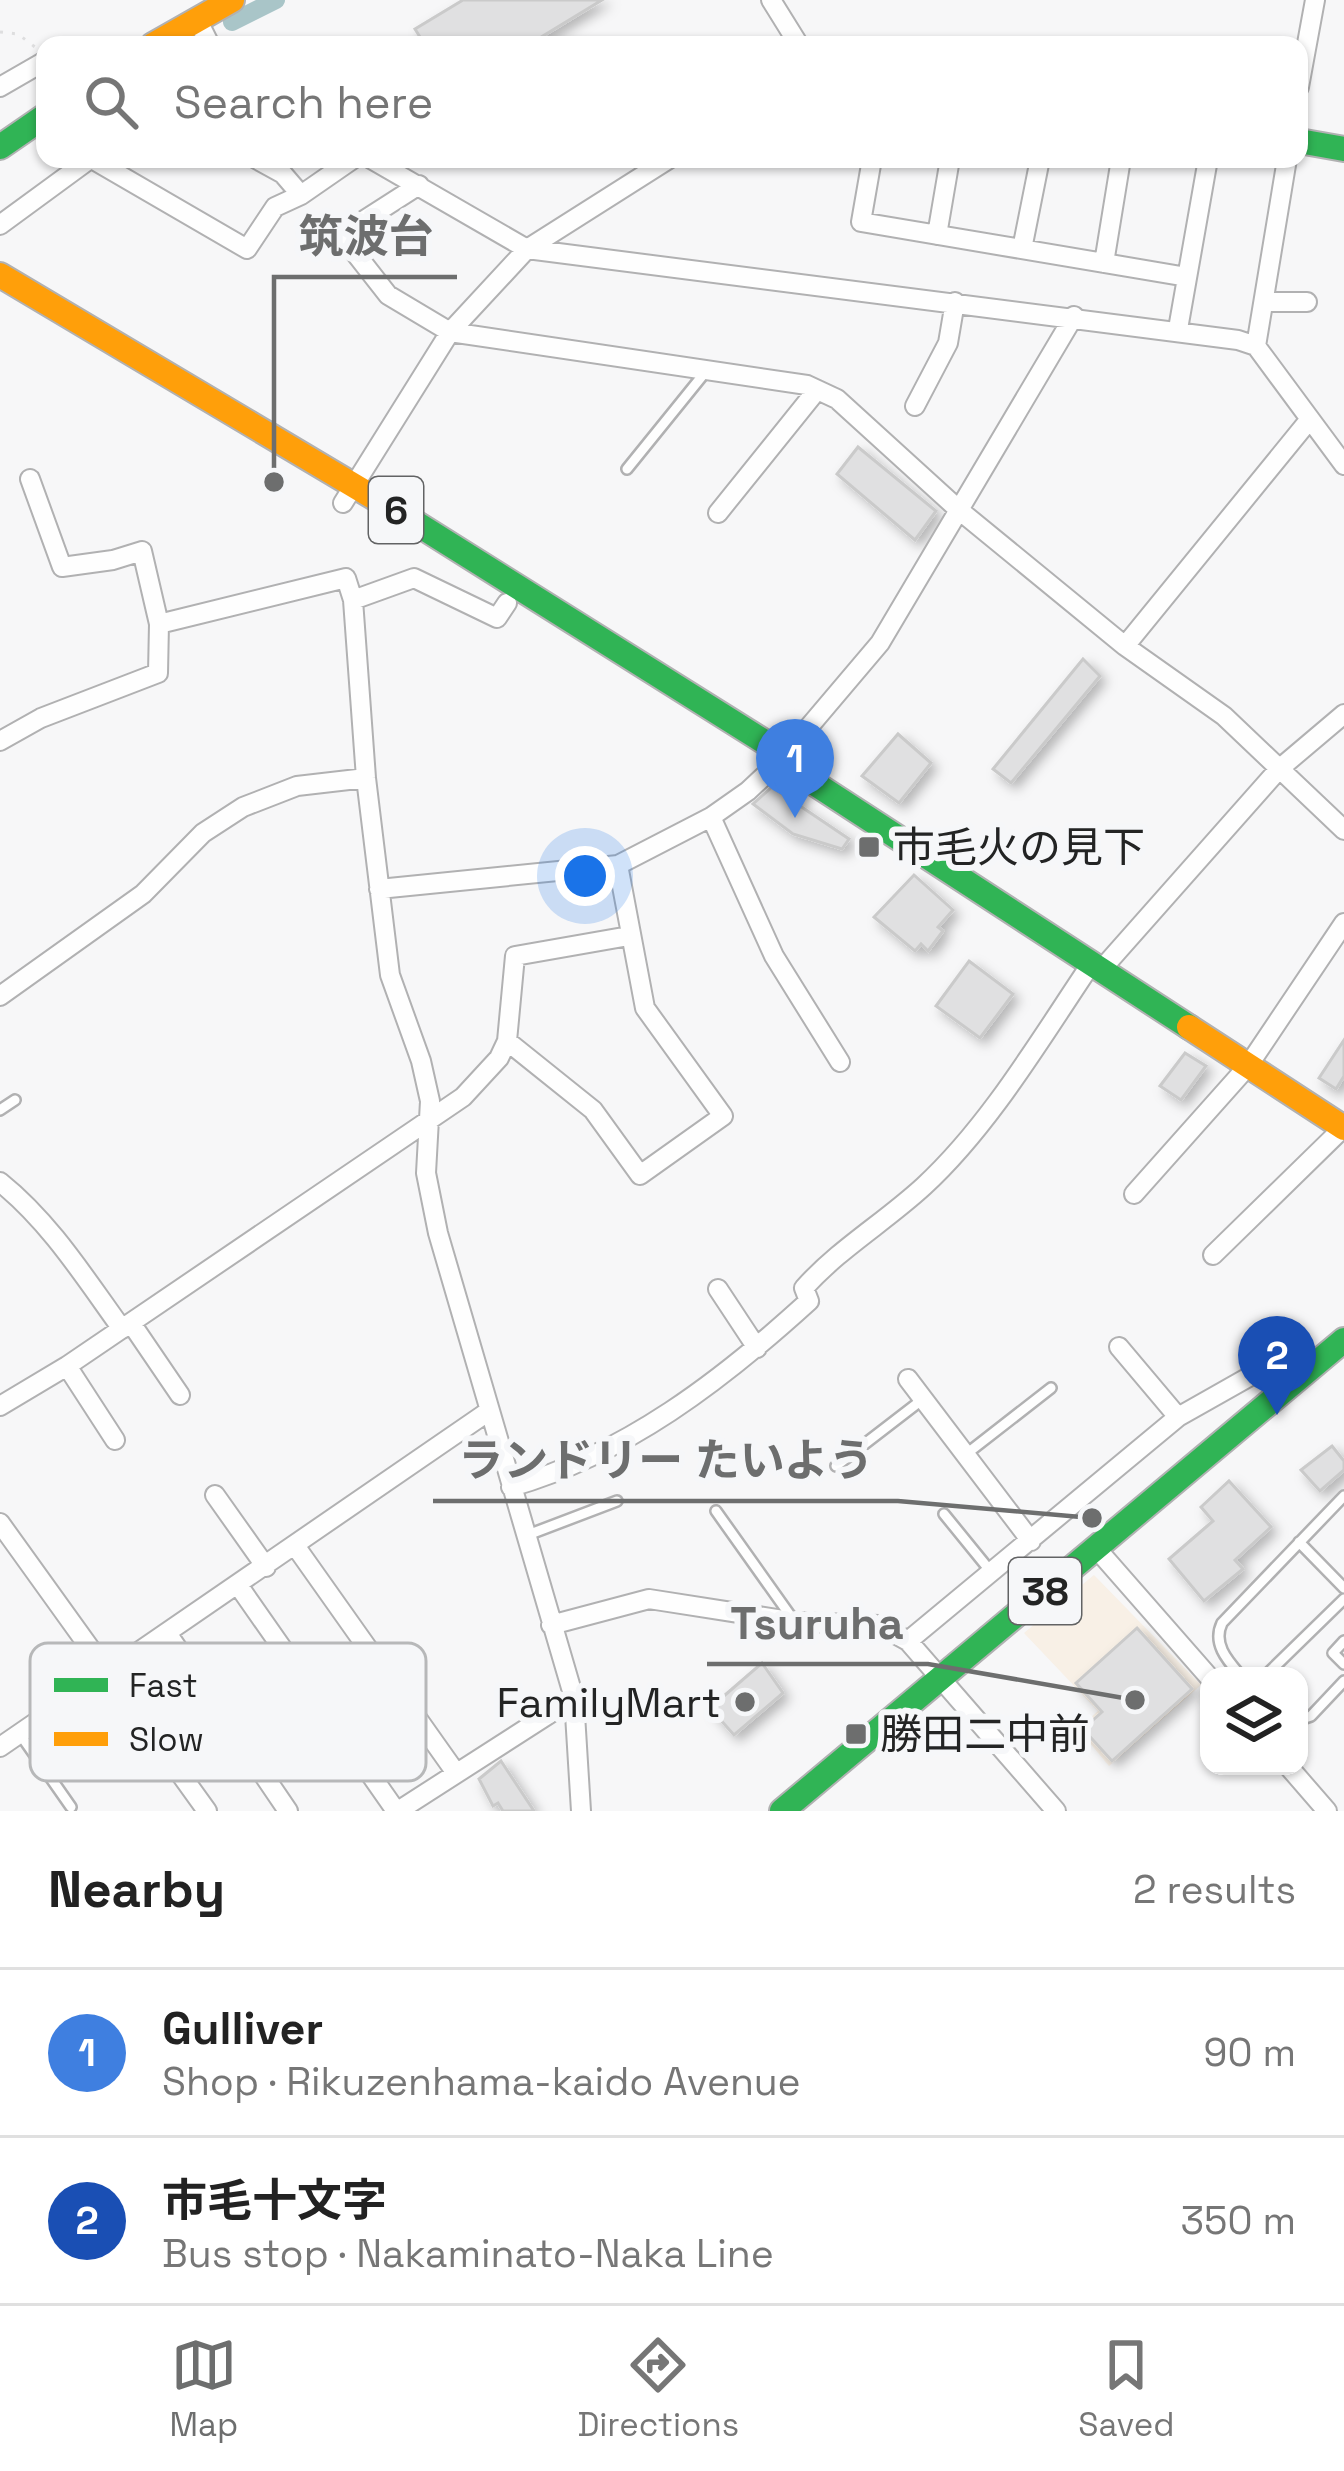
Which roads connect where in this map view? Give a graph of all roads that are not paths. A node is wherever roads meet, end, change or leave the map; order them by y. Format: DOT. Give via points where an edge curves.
graph roads {
  1 [pos="232,0"];
  2 [pos="771,0"];
  3 [pos="1315,0"];
  4 [pos="197,19"];
  5 [pos="168,36"];
  6 [pos="206,36"];
  7 [pos="793,36"];
  8 [pos="1308,38"];
  9 [pos="36,66"];
  10 [pos="0,87"];
  11 [pos="36,121"];
  12 [pos="36,122"];
  13 [pos="0,128"];
  14 [pos="1308,143"];
  15 [pos="0,147"];
  16 [pos="1344,149"];
  17 [pos="79,168"];
  18 [pos="107,168"];
  19 [pos="272,168"];
  20 [pos="340,168"];
  21 [pos="388,168"];
  22 [pos="655,168"];
  23 [pos="870,168"];
  24 [pos="948,168"];
  25 [pos="1038,168"];
  26 [pos="1119,168"];
  27 [pos="1206,168"];
  28 [pos="1286,168"];
  29 [pos="419,185"];
  30 [pos="301,195"];
  31 [pos="0,225"];
  32 [pos="937,235"];
  33 [pos="527,249"];
  34 [pos="1022,249"];
  35 [pos="1104,263"];
  36 [pos="0,275"];
  37 [pos="1187,278"];
  38 [pos="0,301"];
  39 [pos="955,302"];
  40 [pos="1266,302"];
  41 [pos="1307,302"];
  42 [pos="1074,316"];
  43 [pos="1178,329"];
  44 [pos="450,332"];
  45 [pos="1256,346"];
  46 [pos="707,370"];
  47 [pos="817,390"];
  48 [pos="915,406"];
  49 [pos="1310,419"];
  50 [pos="1344,465"];
  51 [pos="627,469"];
  52 [pos="30,479"];
  53 [pos="349,493"];
  54 [pos="958,510"];
  55 [pos="718,513"];
  56 [pos="353,600"];
  57 [pos="507,603"];
  58 [pos="159,624"];
  59 [pos="1125,646"];
  60 [pos="1344,714"];
  61 [pos="0,741"];
  62 [pos="780,761"];
  63 [pos="1280,769"];
  64 [pos="366,778"];
  65 [pos="711,817"];
  66 [pos="1344,830"];
  67 [pos="618,865"];
  68 [pos="379,890"];
  69 [pos="1344,923"];
  70 [pos="629,936"];
  71 [pos="1096,967"];
  72 [pos="0,996"];
  73 [pos="507,1041"];
  74 [pos="840,1062"];
  75 [pos="1248,1066"];
  76 [pos="15,1100"];
  77 [pos="0,1111"];
  78 [pos="430,1121"];
  79 [pos="1344,1128"];
  80 [pos="0,1182"];
  81 [pos="1134,1194"];
  82 [pos="1213,1256"];
  83 [pos="718,1289"];
  84 [pos="127,1326"];
  85 [pos="1344,1340"];
  86 [pos="1119,1347"];
  87 [pos="757,1348"];
  88 [pos="67,1366"];
  89 [pos="1307,1371"];
  90 [pos="908,1379"];
  91 [pos="1051,1388"];
  92 [pos="180,1395"];
  93 [pos="923,1399"];
  94 [pos="0,1406"];
  95 [pos="489,1411"];
  96 [pos="1178,1417"];
  97 [pos="115,1440"];
  98 [pos="965,1455"];
  99 [pos="836,1466"];
  100 [pos="511,1487"];
  101 [pos="215,1495"];
  102 [pos="1344,1496"];
  103 [pos="617,1501"];
  104 [pos="716,1510"];
  105 [pos="944,1514"];
  106 [pos="0,1522"];
  107 [pos="525,1536"];
  108 [pos="1031,1541"];
  109 [pos="1299,1542"];
  110 [pos="296,1546"];
  111 [pos="1096,1548"];
  112 [pos="266,1567"];
  113 [pos="992,1573"];
  114 [pos="238,1586"];
  115 [pos="1344,1588"];
  116 [pos="1344,1599"];
  117 [pos="1334,1609"];
  118 [pos="1344,1621"];
  119 [pos="796,1622"];
  120 [pos="551,1625"];
  121 [pos="166,1634"];
  122 [pos="908,1641"];
  123 [pos="1344,1641"];
  124 [pos="88,1643"];
  125 [pos="152,1643"];
  126 [pos="172,1643"];
  127 [pos="278,1643"];
  128 [pos="364,1643"];
  129 [pos="1344,1664"];
  130 [pos="1200,1667"];
  131 [pos="1233,1667"];
  132 [pos="1274,1667"];
  133 [pos="940,1679"];
  134 [pos="1344,1681"];
  135 [pos="574,1698"];
  136 [pos="1308,1717"];
  137 [pos="30,1726"];
  138 [pos="426,1732"];
  139 [pos="20,1733"];
  140 [pos="0,1747"];
  141 [pos="30,1748"];
  142 [pos="455,1773"];
  143 [pos="1296,1775"];
  144 [pos="52,1781"];
  145 [pos="186,1781"];
  146 [pos="267,1781"];
  147 [pos="376,1781"];
  148 [pos="1320,1803"];
  149 [pos="70,1807"];
  150 [pos="207,1811"];
  151 [pos="288,1811"];
  152 [pos="397,1811"];
  153 [pos="581,1811"];
  154 [pos="782,1811"];
  155 [pos="1056,1811"];
  156 [pos="1298,1811"];
  1 -- 4 [label="main road"];
  2 -- 7 [label="street"];
  3 -- 8 [label="street"];
  4 -- 5 [label="main road"];
  4 -- 6 [label="street"];
  9 -- 10 [label="street"];
  11 -- 13 [label="street"];
  12 -- 15 [label="main road"];
  14 -- 16 [label="main road"];
  17 -- 31 [label="street"];
  18 -- 30 [label="street" via="248,249 275,207"];
  19 -- 30 [label="street"];
  20 -- 30 [label="street"];
  21 -- 29 [label="street"];
  22 -- 33 [label="street"];
  23 -- 32 [label="street" via="861,222"];
  24 -- 32 [label="street"];
  25 -- 34 [label="street"];
  26 -- 35 [label="street"];
  27 -- 37 [label="street"];
  28 -- 40 [label="street"];
  29 -- 33 [label="street"];
  29 -- 44 [label="street" via="341,235 388,295"];
  32 -- 34 [label="street"];
  33 -- 39 [label="street"];
  33 -- 44 [label="street"];
  34 -- 35 [label="street"];
  35 -- 37 [label="street"];
  36 -- 53 [label="main road, 6"];
  37 -- 43 [label="street"];
  38 -- 53 [label="main road, 6"];
  39 -- 42 [label="street"];
  39 -- 48 [label="street" via="948,343"];
  40 -- 41 [label="street"];
  40 -- 45 [label="street"];
  42 -- 43 [label="street"];
  42 -- 54 [label="street"];
  43 -- 45 [label="street"];
  44 -- 46 [label="street"];
  44 -- 53 [label="street"];
  45 -- 49 [label="street"];
  46 -- 47 [label="street"];
  46 -- 51 [label="lane"];
  47 -- 54 [label="street" via="837,399"];
  47 -- 55 [label="street"];
  49 -- 50 [label="street"];
  49 -- 59 [label="street"];
  52 -- 58 [label="street" via="62,567 142,551"];
  53 -- 57 [label="main road, 6"];
  53 -- 62 [label="main road, 6" via="771,746"];
  54 -- 59 [label="street"];
  54 -- 62 [label="street" via="880,643"];
  56 -- 57 [label="street" via="414,578 497,618"];
  56 -- 58 [label="street" via="346,578"];
  56 -- 64 [label="street"];
  57 -- 62 [label="main road, 6" via="761,762"];
  58 -- 61 [label="street" via="158,673"];
  59 -- 63 [label="street" via="1224,716"];
  60 -- 63 [label="street"];
  62 -- 65 [label="street"];
  62 -- 71 [label="main road, 6"];
  63 -- 66 [label="street"];
  63 -- 71 [label="street"];
  64 -- 68 [label="street"];
  64 -- 72 [label="street" via="297,786 243,807 203,833 143,894"];
  65 -- 67 [label="street"];
  65 -- 74 [label="street" via="774,956"];
  67 -- 68 [label="street"];
  67 -- 70 [label="street"];
  68 -- 78 [label="street" via="390,974 421,1060"];
  69 -- 75 [label="street"];
  70 -- 73 [label="street" via="515,956"];
  70 -- 73 [label="street" via="645,1008 723,1116 640,1174 593,1110"];
  71 -- 75 [label="main road, 6"];
  71 -- 87 [label="street" via="925,1186 832,1256 804,1288 809,1300"];
  73 -- 78 [label="street" via="463,1097"];
  75 -- 79 [label="main road, 6"];
  75 -- 81 [label="street"];
  76 -- 77 [label="lane"];
  78 -- 84 [label="street"];
  78 -- 95 [label="street" via="426,1173 438,1233"];
  79 -- 82 [label="street"];
  80 -- 84 [label="street"];
  83 -- 87 [label="street"];
  84 -- 88 [label="street"];
  84 -- 92 [label="street"];
  85 -- 89 [label="main road, 38"];
  86 -- 96 [label="street"];
  87 -- 100 [label="street" via="610,1450"];
  88 -- 94 [label="street"];
  88 -- 97 [label="street"];
  89 -- 96 [label="street" via="1280,1360"];
  89 -- 111 [label="main road, 38"];
  90 -- 93 [label="street"];
  91 -- 98 [label="lane"];
  93 -- 98 [label="street"];
  93 -- 99 [label="lane"];
  95 -- 100 [label="street"];
  95 -- 110 [label="street"];
  96 -- 108 [label="street"];
  98 -- 108 [label="street"];
  100 -- 107 [label="street"];
  101 -- 112 [label="street"];
  102 -- 109 [label="lane"];
  103 -- 107 [label="lane"];
  104 -- 119 [label="lane"];
  105 -- 113 [label="lane"];
  106 -- 124 [label="street"];
  107 -- 120 [label="street"];
  108 -- 113 [label="street"];
  109 -- 115 [label="lane"];
  109 -- 131 [label="lane" via="1218,1630"];
  110 -- 112 [label="street"];
  110 -- 128 [label="street"];
  111 -- 130 [label="street"];
  111 -- 133 [label="main road, 38"];
  112 -- 114 [label="street"];
  113 -- 122 [label="street"];
  114 -- 121 [label="street"];
  114 -- 127 [label="street"];
  116 -- 117 [label="lane"];
  117 -- 118 [label="lane"];
  117 -- 132 [label="lane"];
  119 -- 120 [label="street" via="649,1599"];
  119 -- 122 [label="street" via="879,1625"];
  120 -- 135 [label="street"];
  121 -- 125 [label="street"];
  121 -- 126 [label="street"];
  122 -- 133 [label="street"];
  123 -- 129 [label="lane" via="1333,1653"];
  133 -- 154 [label="main road, 38"];
  133 -- 155 [label="street"];
  134 -- 136 [label="lane"];
  135 -- 142 [label="street"];
  135 -- 153 [label="street"];
  137 -- 139 [label="street"];
  138 -- 142 [label="street"];
  139 -- 140 [label="street"];
  139 -- 141 [label="lane"];
  142 -- 152 [label="street"];
  143 -- 148 [label="street"];
  144 -- 149 [label="lane"];
  145 -- 150 [label="street"];
  146 -- 151 [label="street"];
  147 -- 152 [label="street"];
  148 -- 156 [label="street"];
}
